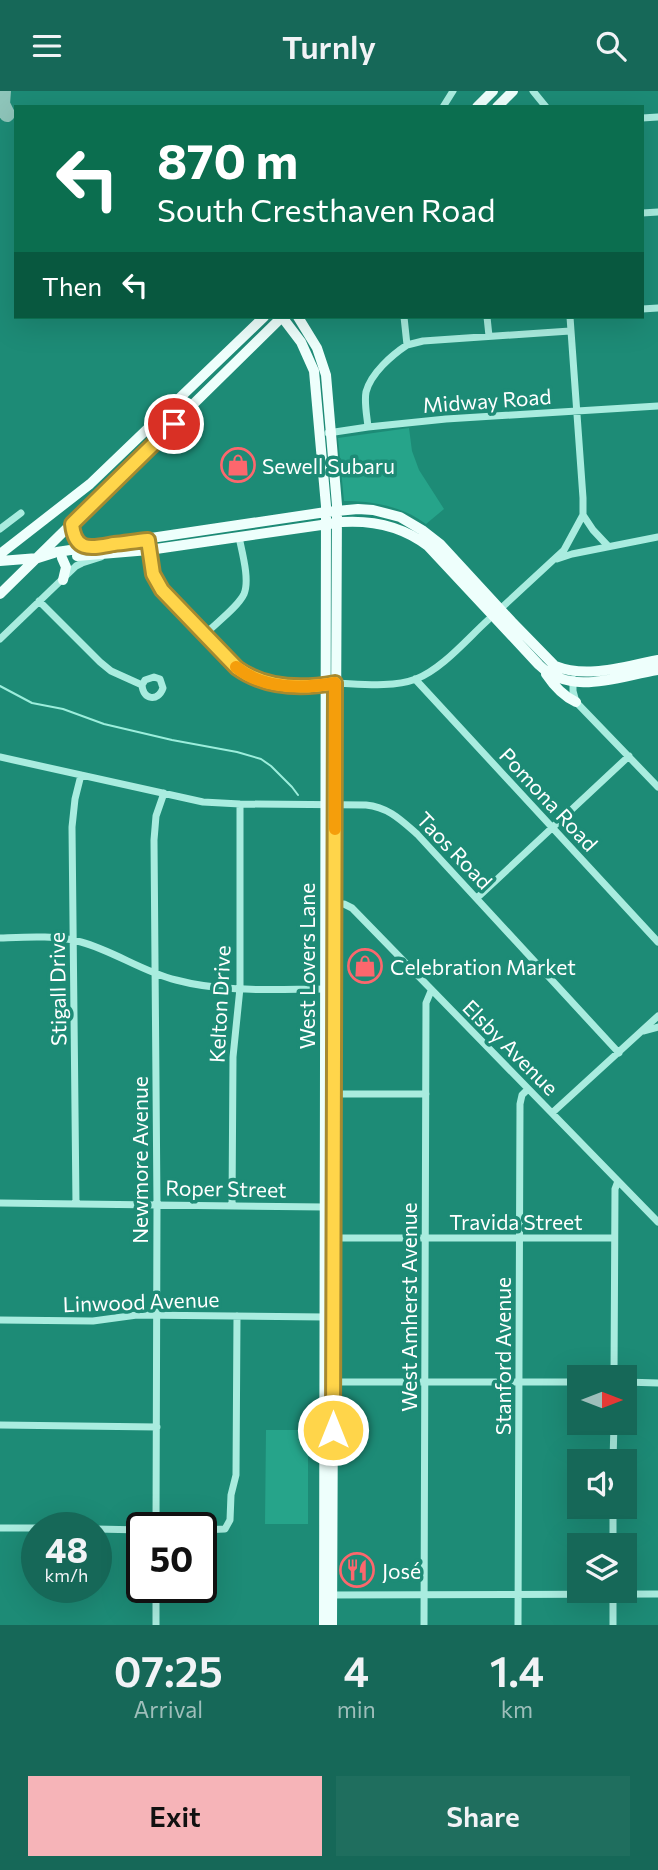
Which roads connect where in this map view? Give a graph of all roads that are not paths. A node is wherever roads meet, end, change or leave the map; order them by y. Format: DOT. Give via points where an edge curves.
graph roads {
  1 [pos="493,91"];
  2 [pos="513,91"];
  3 [pos="533,91"];
  4 [pos="479,105"];
  5 [pos="499,105"];
  6 [pos="544,105"];
  7 [pos="262,319"];
  8 [pos="280,319"];
  9 [pos="284,319"];
  10 [pos="299,319"];
  11 [pos="404,319"];
  12 [pos="487,319"];
  13 [pos="569,319"];
  14 [pos="570,331"];
  15 [pos="489,336"];
  16 [pos="407,345"];
  17 [pos="181,397"];
  18 [pos="658,406"];
  19 [pos="191,407"];
  20 [pos="577,411"];
  21 [pos="164,413"];
  22 [pos="368,427"];
  23 [pos="331,431"];
  24 [pos="320,435"];
  25 [pos="139,458"];
  26 [pos="331,512"];
  27 [pos="21,513"];
  28 [pos="583,515"];
  29 [pos="331,523"];
  30 [pos="72,524"];
  31 [pos="0,529"];
  32 [pos="239,532"];
  33 [pos="658,537"];
  34 [pos="148,545"];
  35 [pos="608,546"];
  36 [pos="88,548"];
  37 [pos="0,554"];
  38 [pos="114,554"];
  39 [pos="38,558"];
  40 [pos="62,558"];
  41 [pos="0,561"];
  42 [pos="551,563"];
  43 [pos="63,580"];
  44 [pos="0,594"];
  45 [pos="39,601"];
  46 [pos="494,614"];
  47 [pos="204,635"];
  48 [pos="0,639"];
  49 [pos="658,660"];
  50 [pos="544,670"];
  51 [pos="658,670"];
  52 [pos="573,677"];
  53 [pos="415,679"];
  54 [pos="331,684"];
  55 [pos="142,685"];
  56 [pos="576,702"];
  57 [pos="629,756"];
  58 [pos="0,757"];
  59 [pos="81,775"];
  60 [pos="658,787"];
  61 [pos="164,793"];
  62 [pos="240,804"];
  63 [pos="330,804"];
  64 [pos="552,827"];
  65 [pos="477,898"];
  66 [pos="330,904"];
  67 [pos="0,938"];
  68 [pos="74,940"];
  69 [pos="658,942"];
  70 [pos="156,974"];
  71 [pos="240,988"];
  72 [pos="330,989"];
  73 [pos="431,991"];
  74 [pos="658,1016"];
  75 [pos="658,1027"];
  76 [pos="637,1035"];
  77 [pos="619,1053"];
  78 [pos="528,1089"];
  79 [pos="330,1093"];
  80 [pos="426,1094"];
  81 [pos="552,1113"];
  82 [pos="618,1181"];
  83 [pos="0,1203"];
  84 [pos="76,1204"];
  85 [pos="157,1205"];
  86 [pos="232,1206"];
  87 [pos="330,1207"];
  88 [pos="658,1222"];
  89 [pos="330,1238"];
  90 [pos="425,1238"];
  91 [pos="614,1238"];
  92 [pos="520,1239"];
  93 [pos="157,1315"];
  94 [pos="237,1316"];
  95 [pos="329,1317"];
  96 [pos="0,1320"];
  97 [pos="614,1365"];
  98 [pos="329,1382"];
  99 [pos="425,1382"];
  100 [pos="520,1382"];
  101 [pos="567,1382"];
  102 [pos="637,1382"];
  103 [pos="658,1383"];
  104 [pos="0,1425"];
  105 [pos="157,1427"];
  106 [pos="156,1512"];
  107 [pos="0,1528"];
  108 [pos="21,1528"];
  109 [pos="217,1529"];
  110 [pos="424,1594"];
  111 [pos="567,1594"];
  112 [pos="637,1594"];
  113 [pos="658,1594"];
  114 [pos="328,1595"];
  115 [pos="518,1595"];
  116 [pos="156,1603"];
  117 [pos="613,1603"];
  118 [pos="156,1625"];
  119 [pos="324,1625"];
  120 [pos="332,1625"];
  121 [pos="424,1625"];
  122 [pos="518,1625"];
  123 [pos="613,1625"];
  1 -- 4 [label="main road"];
  2 -- 5 [label="main road"];
  3 -- 6 [label="street"];
  7 -- 17 [label="main road"];
  8 -- 19 [label="main road"];
  9 -- 24 [label="main road, West Lovers Lane" via="302,342 314,371"];
  10 -- 23 [label="main road, West Lovers Lane" via="322,361"];
  11 -- 16 [label="street"];
  12 -- 15 [label="street"];
  13 -- 14 [label="street"];
  14 -- 15 [label="street"];
  14 -- 20 [label="street"];
  15 -- 16 [label="street"];
  16 -- 22 [label="street" via="369,384 365,401"];
  17 -- 19 [label="main road"];
  17 -- 21 [label="main road"];
  18 -- 20 [label="street, Midway Road"];
  19 -- 25 [label="main road"];
  20 -- 22 [label="street, Midway Road"];
  20 -- 28 [label="street"];
  21 -- 25 [label="main road" via="167,421 144,445"];
  21 -- 37 [label="main road" via="75,498"];
  22 -- 23 [label="street, Midway Road"];
  23 -- 24 [label="street, Midway Road"];
  23 -- 26 [label="main road, West Lovers Lane"];
  24 -- 26 [label="main road, West Lovers Lane"];
  25 -- 30 [label="main road"];
  26 -- 29 [label="main road, West Lovers Lane"];
  26 -- 32 [label="main road"];
  26 -- 46 [label="main road" via="373,510 412,523 440,544"];
  27 -- 31 [label="street"];
  28 -- 35 [label="street"];
  28 -- 42 [label="street"];
  29 -- 32 [label="main road"];
  29 -- 46 [label="main road" via="377,523 410,534 428,546"];
  29 -- 54 [label="main road, West Lovers Lane"];
  30 -- 36 [label="main road" via="78,543"];
  30 -- 39 [label="main road"];
  32 -- 34 [label="main road"];
  32 -- 47 [label="street" via="245,593"];
  33 -- 35 [label="street"];
  34 -- 36 [label="main road"];
  34 -- 38 [label="main road"];
  34 -- 47 [label="street" via="157,582"];
  35 -- 42 [label="street"];
  36 -- 39 [label="main road"];
  38 -- 40 [label="main road"];
  38 -- 43 [label="street" via="82,563"];
  39 -- 40 [label="main road"];
  39 -- 41 [label="main road"];
  39 -- 44 [label="main road"];
  40 -- 43 [label="main road" via="66,567"];
  42 -- 46 [label="street"];
  43 -- 45 [label="street"];
  45 -- 48 [label="street"];
  45 -- 55 [label="street" via="100,663"];
  46 -- 50 [label="main road"];
  46 -- 52 [label="main road"];
  46 -- 53 [label="street" via="436,667"];
  47 -- 54 [label="street" via="237,668 259,681"];
  49 -- 52 [label="main road"];
  50 -- 52 [label="main road" via="559,678"];
  50 -- 56 [label="main road" via="559,691"];
  51 -- 52 [label="main road" via="597,683"];
  52 -- 56 [label="street"];
  53 -- 54 [label="street"];
  53 -- 64 [label="street, Pomona Road"];
  54 -- 63 [label="main road, West Lovers Lane"];
  56 -- 57 [label="street"];
  57 -- 60 [label="street"];
  57 -- 64 [label="street"];
  58 -- 59 [label="street, Taos Road"];
  59 -- 61 [label="street, Taos Road"];
  59 -- 68 [label="street, Stigall Drive" via="73,818"];
  61 -- 62 [label="street, Taos Road"];
  61 -- 70 [label="street, Newmore Avenue" via="154,840"];
  62 -- 63 [label="street, Taos Road"];
  62 -- 71 [label="street, Kelton Drive"];
  63 -- 65 [label="street, Taos Road" via="375,806 393,813"];
  63 -- 66 [label="main road, West Lovers Lane"];
  64 -- 65 [label="street"];
  64 -- 69 [label="street, Pomona Road"];
  65 -- 77 [label="street, Taos Road"];
  66 -- 72 [label="main road, West Lovers Lane"];
  66 -- 73 [label="street, Elsby Avenue" via="352,908"];
  67 -- 68 [label="street"];
  68 -- 70 [label="street"];
  68 -- 84 [label="street, Stigall Drive"];
  70 -- 71 [label="street" via="198,985"];
  70 -- 85 [label="street, Newmore Avenue"];
  71 -- 72 [label="street"];
  71 -- 86 [label="street, Kelton Drive" via="233,1057"];
  72 -- 79 [label="main road, West Lovers Lane"];
  73 -- 78 [label="street, Elsby Avenue"];
  73 -- 80 [label="street, West Amherst Avenue" via="426,1003"];
  74 -- 76 [label="street"];
  75 -- 76 [label="street"];
  76 -- 77 [label="street"];
  77 -- 81 [label="street"];
  78 -- 81 [label="street, Elsby Avenue"];
  78 -- 92 [label="street, Stanford Avenue" via="520,1104"];
  79 -- 80 [label="street"];
  79 -- 87 [label="main road, West Lovers Lane"];
  80 -- 90 [label="street, West Amherst Avenue"];
  81 -- 82 [label="street, Elsby Avenue"];
  82 -- 88 [label="street, Elsby Avenue"];
  82 -- 91 [label="street"];
  83 -- 84 [label="street, Roper Street"];
  84 -- 85 [label="street, Roper Street"];
  85 -- 86 [label="street, Roper Street"];
  85 -- 93 [label="street, Newmore Avenue"];
  86 -- 87 [label="street, Roper Street"];
  87 -- 89 [label="main road, West Lovers Lane"];
  89 -- 90 [label="street, Travida Street"];
  89 -- 95 [label="main road, West Lovers Lane"];
  90 -- 92 [label="street, Travida Street"];
  90 -- 99 [label="street, West Amherst Avenue"];
  91 -- 92 [label="street, Travida Street"];
  91 -- 97 [label="street"];
  92 -- 100 [label="street, Stanford Avenue"];
  93 -- 94 [label="street, Linwood Avenue"];
  93 -- 96 [label="street, Linwood Avenue" via="93,1321"];
  93 -- 105 [label="street, Newmore Avenue"];
  94 -- 95 [label="street, Linwood Avenue"];
  94 -- 109 [label="street" via="236,1475 230,1524"];
  95 -- 98 [label="main road, West Lovers Lane"];
  98 -- 99 [label="street"];
  98 -- 114 [label="main road, West Lovers Lane"];
  99 -- 100 [label="street"];
  99 -- 110 [label="street, West Amherst Avenue"];
  100 -- 101 [label="street"];
  100 -- 115 [label="street, Stanford Avenue"];
  102 -- 103 [label="street"];
  104 -- 105 [label="street"];
  105 -- 106 [label="street, Newmore Avenue"];
  107 -- 108 [label="street"];
  110 -- 114 [label="street"];
  110 -- 115 [label="street"];
  110 -- 121 [label="street, West Amherst Avenue"];
  111 -- 115 [label="street"];
  112 -- 113 [label="street"];
  114 -- 119 [label="main road, West Lovers Lane"];
  114 -- 120 [label="main road, West Lovers Lane"];
  115 -- 122 [label="street, Stanford Avenue"];
  116 -- 118 [label="street"];
  117 -- 123 [label="street"];
}
